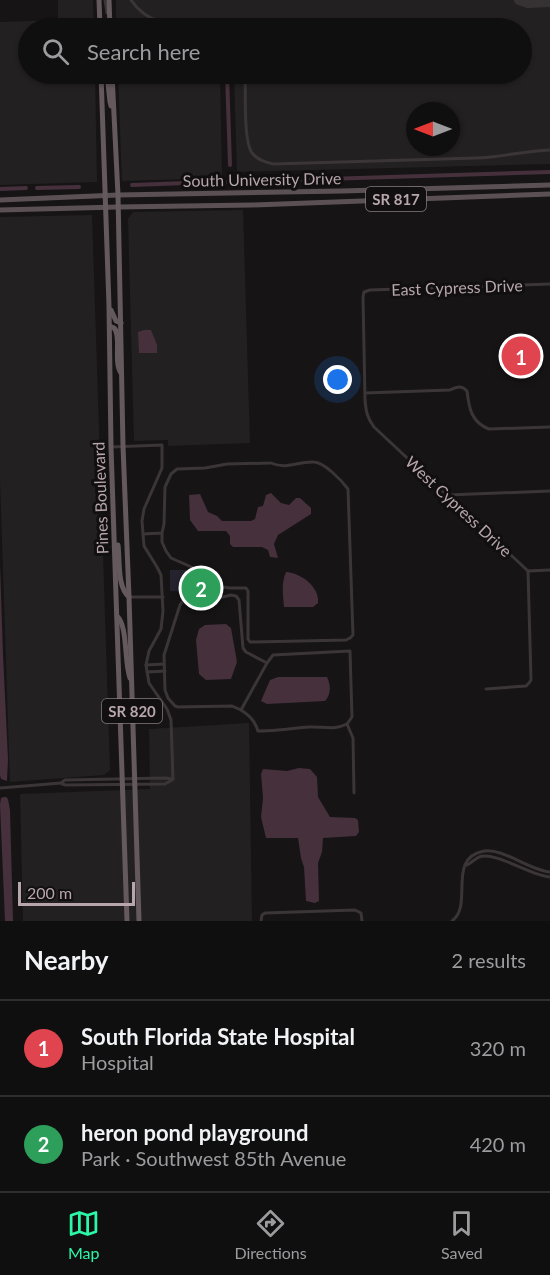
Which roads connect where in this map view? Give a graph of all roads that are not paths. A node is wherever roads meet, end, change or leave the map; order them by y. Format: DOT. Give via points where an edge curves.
graph roads {
  1 [pos="99,0"];
  2 [pos="107,0"];
  3 [pos="131,0"];
  4 [pos="99,18"];
  5 [pos="109,18"];
  6 [pos="151,18"];
  7 [pos="101,84"];
  8 [pos="111,84"];
  9 [pos="245,84"];
  10 [pos="550,150"];
  11 [pos="550,185"];
  12 [pos="550,194"];
  13 [pos="118,195"];
  14 [pos="105,196"];
  15 [pos="0,200"];
  16 [pos="106,207"];
  17 [pos="118,207"];
  18 [pos="0,210"];
  19 [pos="550,284"];
  20 [pos="364,292"];
  21 [pos="109,306"];
  22 [pos="121,323"];
  23 [pos="110,326"];
  24 [pos="122,374"];
  25 [pos="365,393"];
  26 [pos="550,427"];
  27 [pos="123,446"];
  28 [pos="111,447"];
  29 [pos="550,491"];
  30 [pos="448,495"];
  31 [pos="114,532"];
  32 [pos="162,533"];
  33 [pos="143,534"];
  34 [pos="550,570"];
  35 [pos="528,571"];
  36 [pos="129,597"];
  37 [pos="163,597"];
  38 [pos="117,616"];
  39 [pos="267,663"];
  40 [pos="164,664"];
  41 [pos="146,665"];
  42 [pos="147,672"];
  43 [pos="165,672"];
  44 [pos="132,682"];
  45 [pos="486,689"];
  46 [pos="241,711"];
  47 [pos="347,724"];
  48 [pos="123,782"];
  49 [pos="134,782"];
  50 [pos="0,788"];
  51 [pos="354,793"];
  52 [pos="479,855"];
  53 [pos="536,869"];
  54 [pos="550,872"];
  55 [pos="534,874"];
  56 [pos="550,877"];
  57 [pos="126,909"];
  58 [pos="362,919"];
  59 [pos="127,921"];
  60 [pos="131,921"];
  61 [pos="139,921"];
  62 [pos="261,921"];
  63 [pos="452,921"];
  1 -- 4 [label="highway"];
  2 -- 5 [label="highway"];
  3 -- 6 [label="street"];
  7 -- 14 [label="highway, Pines Boulevard / SR 820"];
  8 -- 13 [label="highway, Pines Boulevard / SR 820"];
  9 -- 10 [label="street" via="247,140 254,156 263,162 484,158"];
  11 -- 13 [label="main road, South University Drive / SR 817"];
  12 -- 17 [label="main road, South University Drive / SR 817"];
  13 -- 14 [label="main road, SR 817"];
  13 -- 17 [label="highway, Pines Boulevard / SR 820"];
  14 -- 15 [label="main road, SR 817"];
  14 -- 16 [label="highway, Pines Boulevard / SR 820"];
  16 -- 17 [label="main road, SR 817"];
  16 -- 18 [label="main road, SR 817"];
  16 -- 21 [label="highway, Pines Boulevard / SR 820"];
  17 -- 22 [label="highway, Pines Boulevard / SR 820"];
  19 -- 20 [label="street, East Cypress Drive"];
  20 -- 25 [label="street, West Cypress Drive"];
  21 -- 22 [label="highway"];
  21 -- 23 [label="highway, Pines Boulevard / SR 820"];
  22 -- 24 [label="highway, Pines Boulevard / SR 820"];
  23 -- 24 [label="highway" via="116,329 117,368"];
  23 -- 28 [label="highway, Pines Boulevard / SR 820"];
  24 -- 27 [label="highway, Pines Boulevard / SR 820"];
  25 -- 26 [label="street" via="460,387 467,391 471,414 489,429"];
  25 -- 30 [label="street, West Cypress Drive" via="367,416 374,426"];
  27 -- 28 [label="street"];
  27 -- 33 [label="street" via="162,445 162,468 144,509"];
  27 -- 36 [label="highway, Pines Boulevard / SR 820"];
  28 -- 31 [label="highway, Pines Boulevard / SR 820"];
  29 -- 30 [label="street"];
  30 -- 35 [label="street, West Cypress Drive"];
  31 -- 36 [label="highway" via="121,585"];
  31 -- 38 [label="highway, Pines Boulevard / SR 820"];
  32 -- 32 [label="street" via="162,542 171,558 219,585 246,588 250,642 346,640 353,635 348,489 321,463 177,469 165,487"];
  32 -- 33 [label="street"];
  33 -- 37 [label="street" via="144,546 158,567"];
  34 -- 35 [label="street"];
  35 -- 45 [label="street" via="530,683"];
  36 -- 37 [label="street"];
  36 -- 44 [label="highway, Pines Boulevard / SR 820"];
  37 -- 41 [label="street" via="163,622"];
  38 -- 44 [label="highway" via="123,625"];
  38 -- 48 [label="highway, Pines Boulevard / SR 820"];
  39 -- 40 [label="street" via="243,648 239,600 231,595 182,602"];
  39 -- 46 [label="street"];
  39 -- 47 [label="street" via="276,654 350,651 352,717"];
  40 -- 41 [label="street"];
  40 -- 43 [label="street"];
  41 -- 42 [label="street"];
  42 -- 43 [label="street"];
  42 -- 49 [label="street" via="149,683 171,720 173,779 165,784"];
  43 -- 46 [label="street" via="165,690 178,708 232,706"];
  44 -- 49 [label="highway, Pines Boulevard / SR 820"];
  46 -- 47 [label="street" via="254,720 258,731 332,729"];
  47 -- 51 [label="street" via="353,738"];
  48 -- 49 [label="street"];
  48 -- 50 [label="street" via="65,780"];
  48 -- 57 [label="highway, Pines Boulevard / SR 820"];
  49 -- 61 [label="highway, Pines Boulevard / SR 820"];
  52 -- 53 [label="street" via="487,851 499,853"];
  52 -- 55 [label="street" via="498,858"];
  52 -- 63 [label="street" via="465,866 461,909"];
  53 -- 54 [label="street"];
  53 -- 55 [label="street"];
  55 -- 56 [label="street"];
  57 -- 59 [label="highway, Pines Boulevard / SR 820"];
  57 -- 60 [label="highway"];
  58 -- 62 [label="street" via="360,911 355,910 265,913"];
}
